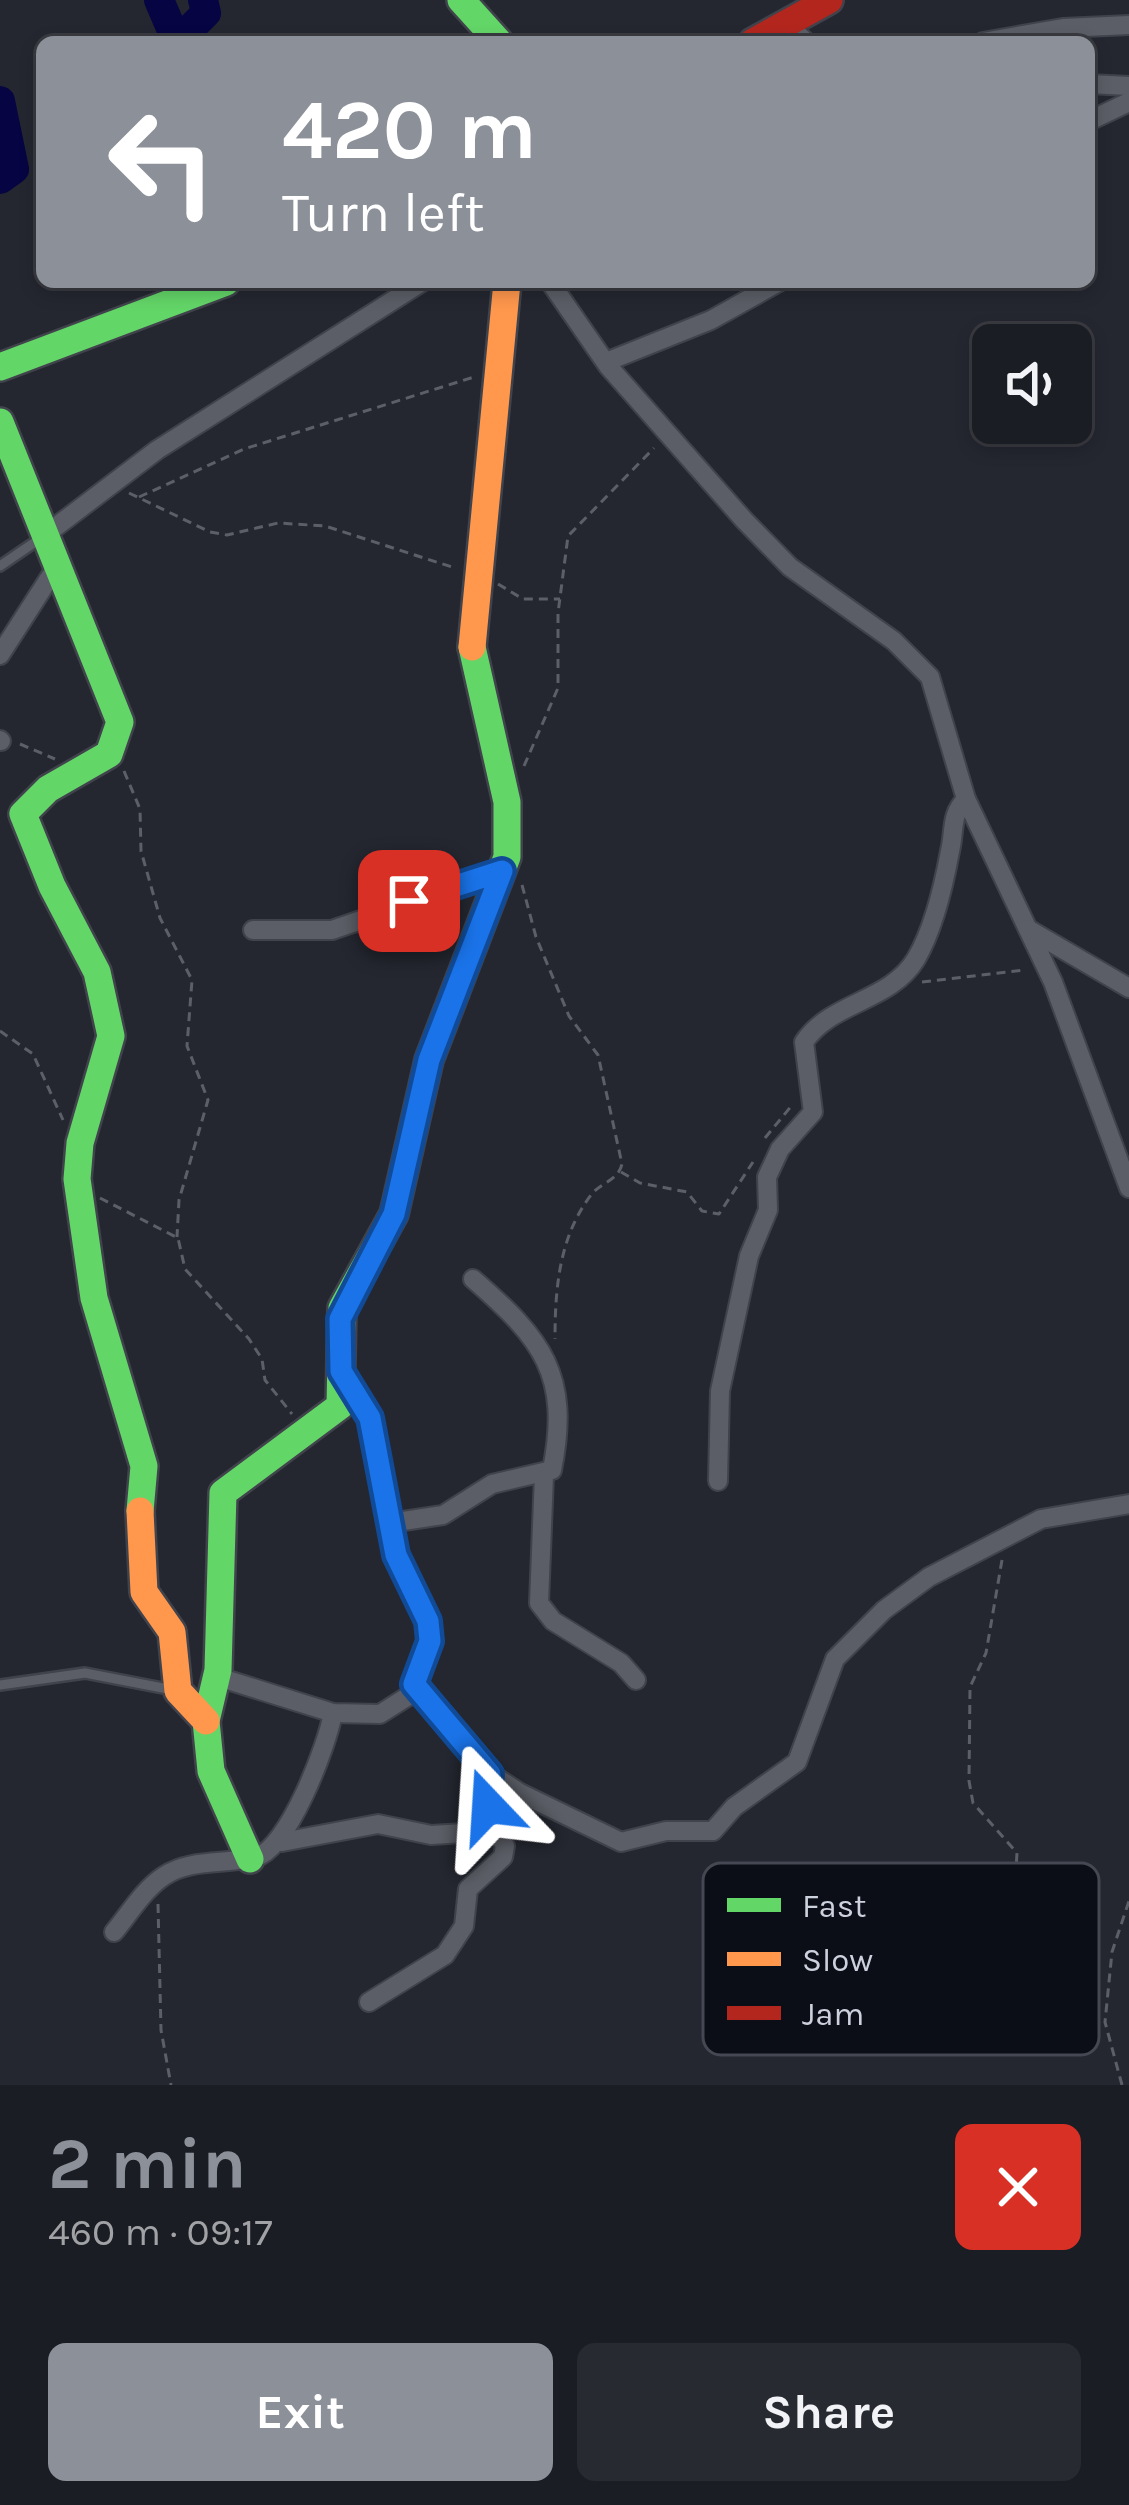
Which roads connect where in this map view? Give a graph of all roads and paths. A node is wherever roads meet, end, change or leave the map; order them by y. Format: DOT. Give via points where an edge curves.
graph roads {
  1 [pos="461,0"];
  2 [pos="829,0"];
  3 [pos="1129,25"];
  4 [pos="796,33"];
  5 [pos="494,36"];
  6 [pos="1017,36"];
  7 [pos="1095,84"];
  8 [pos="1129,86"];
  9 [pos="1129,102"];
  10 [pos="1095,118"];
  11 [pos="210,288"];
  12 [pos="413,288"];
  13 [pos="505,288"];
  14 [pos="554,288"];
  15 [pos="768,288"];
  16 [pos="606,362"];
  17 [pos="0,367"];
  18 [pos="494,371"];
  19 [pos="0,422"];
  20 [pos="668,434"];
  21 [pos="111,484"];
  22 [pos="137,497"];
  23 [pos="45,535"];
  24 [pos="0,566"];
  25 [pos="57,566"];
  26 [pos="475,575"];
  27 [pos="560,599"];
  28 [pos="0,655"];
  29 [pos="1,741"];
  30 [pos="117,747"];
  31 [pos="76,774"];
  32 [pos="521,780"];
  33 [pos="966,799"];
  34 [pos="505,864"];
  35 [pos="1024,926"];
  36 [pos="254,930"];
  37 [pos="1045,968"];
  38 [pos="899,982"];
  39 [pos="1129,988"];
  40 [pos="0,1031"];
  41 [pos="806,1069"];
  42 [pos="66,1130"];
  43 [pos="762,1144"];
  44 [pos="756,1158"];
  45 [pos="621,1172"];
  46 [pos="1129,1188"];
  47 [pos="80,1196"];
  48 [pos="177,1237"];
  49 [pos="473,1279"];
  50 [pos="341,1371"];
  51 [pos="552,1378"];
  52 [pos="304,1433"];
  53 [pos="544,1475"];
  54 [pos="718,1481"];
  55 [pos="1129,1504"];
  56 [pos="390,1523"];
  57 [pos="1007,1540"];
  58 [pos="215,1676"];
  59 [pos="636,1680"];
  60 [pos="414,1684"];
  61 [pos="0,1685"];
  62 [pos="178,1690"];
  63 [pos="333,1713"];
  64 [pos="206,1721"];
  65 [pos="490,1774"];
  66 [pos="498,1831"];
  67 [pos="281,1842"];
  68 [pos="250,1859"];
  69 [pos="1018,1863"];
  70 [pos="153,1885"];
  71 [pos="1129,1900"];
  72 [pos="114,1932"];
  73 [pos="369,2002"];
  74 [pos="171,2085"];
  75 [pos="1122,2085"];
  1 -- 5 [label="street"];
  2 -- 4 [label="street"];
  3 -- 6 [label="street"];
  7 -- 8 [label="street"];
  9 -- 10 [label="street"];
  11 -- 17 [label="street"];
  12 -- 21 [label="street"];
  13 -- 18 [label="street"];
  14 -- 16 [label="street"];
  15 -- 16 [label="street"];
  16 -- 20 [label="street"];
  18 -- 22 [label="path" via="244,449"];
  18 -- 26 [label="street"];
  19 -- 23 [label="street"];
  20 -- 27 [label="path" via="574,526"];
  20 -- 33 [label="street" via="790,567 894,640 930,677"];
  21 -- 22 [label="path"];
  21 -- 23 [label="street"];
  22 -- 26 [label="path" via="210,532 325,526"];
  23 -- 24 [label="lane"];
  23 -- 25 [label="street"];
  25 -- 28 [label="street"];
  25 -- 30 [label="street" via="120,722"];
  26 -- 27 [label="path" via="523,599"];
  26 -- 34 [label="street" via="474,675 505,789"];
  27 -- 32 [label="path" via="558,688"];
  29 -- 31 [label="path" via="42,752"];
  30 -- 31 [label="street"];
  30 -- 48 [label="path" via="140,809 141,851 160,918 192,980 187,1046 208,1100 179,1200"];
  31 -- 47 [label="street" via="23,814 97,972 109,1022 80,1143"];
  33 -- 35 [label="street"];
  33 -- 38 [label="street" via="954,816 928,932"];
  34 -- 36 [label="street" via="332,930"];
  34 -- 45 [label="path" via="526,892 568,1016 598,1055"];
  34 -- 50 [label="street" via="429,1060 394,1214 342,1308"];
  35 -- 37 [label="street"];
  35 -- 39 [label="street"];
  37 -- 38 [label="path"];
  37 -- 46 [label="street"];
  38 -- 41 [label="street" via="812,1031 804,1042"];
  40 -- 42 [label="path" via="33,1054"];
  41 -- 43 [label="path" via="800,1096"];
  41 -- 54 [label="street" via="813,1112 770,1165 768,1210 739,1300 720,1391"];
  44 -- 45 [label="path" via="718,1214 687,1192"];
  45 -- 51 [label="path" via="586,1202 564,1249"];
  47 -- 48 [label="path" via="108,1201"];
  47 -- 62 [label="street" via="94,1298 144,1466 144,1592 172,1632"];
  48 -- 52 [label="path" via="185,1269 249,1339 265,1380"];
  49 -- 51 [label="street" via="526,1324"];
  50 -- 52 [label="street" via="340,1406"];
  50 -- 56 [label="street" via="370,1418"];
  51 -- 53 [label="street" via="558,1430 552,1470"];
  52 -- 58 [label="street" via="223,1493"];
  53 -- 56 [label="street" via="499,1481 443,1515"];
  53 -- 59 [label="street" via="539,1603"];
  55 -- 57 [label="street" via="1041,1519"];
  56 -- 60 [label="street" via="399,1564 428,1621 430,1641"];
  57 -- 65 [label="street" via="929,1577 853,1639 835,1659 797,1762 713,1832 666,1831 622,1842"];
  57 -- 69 [label="path" via="989,1642 968,1703 970,1796"];
  58 -- 63 [label="street"];
  58 -- 64 [label="street"];
  60 -- 63 [label="street" via="392,1710"];
  60 -- 65 [label="street"];
  61 -- 62 [label="lane" via="86,1672"];
  62 -- 64 [label="street"];
  63 -- 67 [label="street" via="328,1744"];
  64 -- 68 [label="street" via="211,1771"];
  65 -- 66 [label="street" via="488,1812"];
  66 -- 67 [label="street" via="431,1835 378,1824"];
  66 -- 73 [label="street" via="506,1850 468,1889 456,1942"];
  67 -- 68 [label="street"];
  68 -- 70 [label="street" via="171,1872"];
  70 -- 72 [label="street"];
  70 -- 74 [label="path"];
  71 -- 75 [label="path" via="1112,1952 1105,2021"];
}
